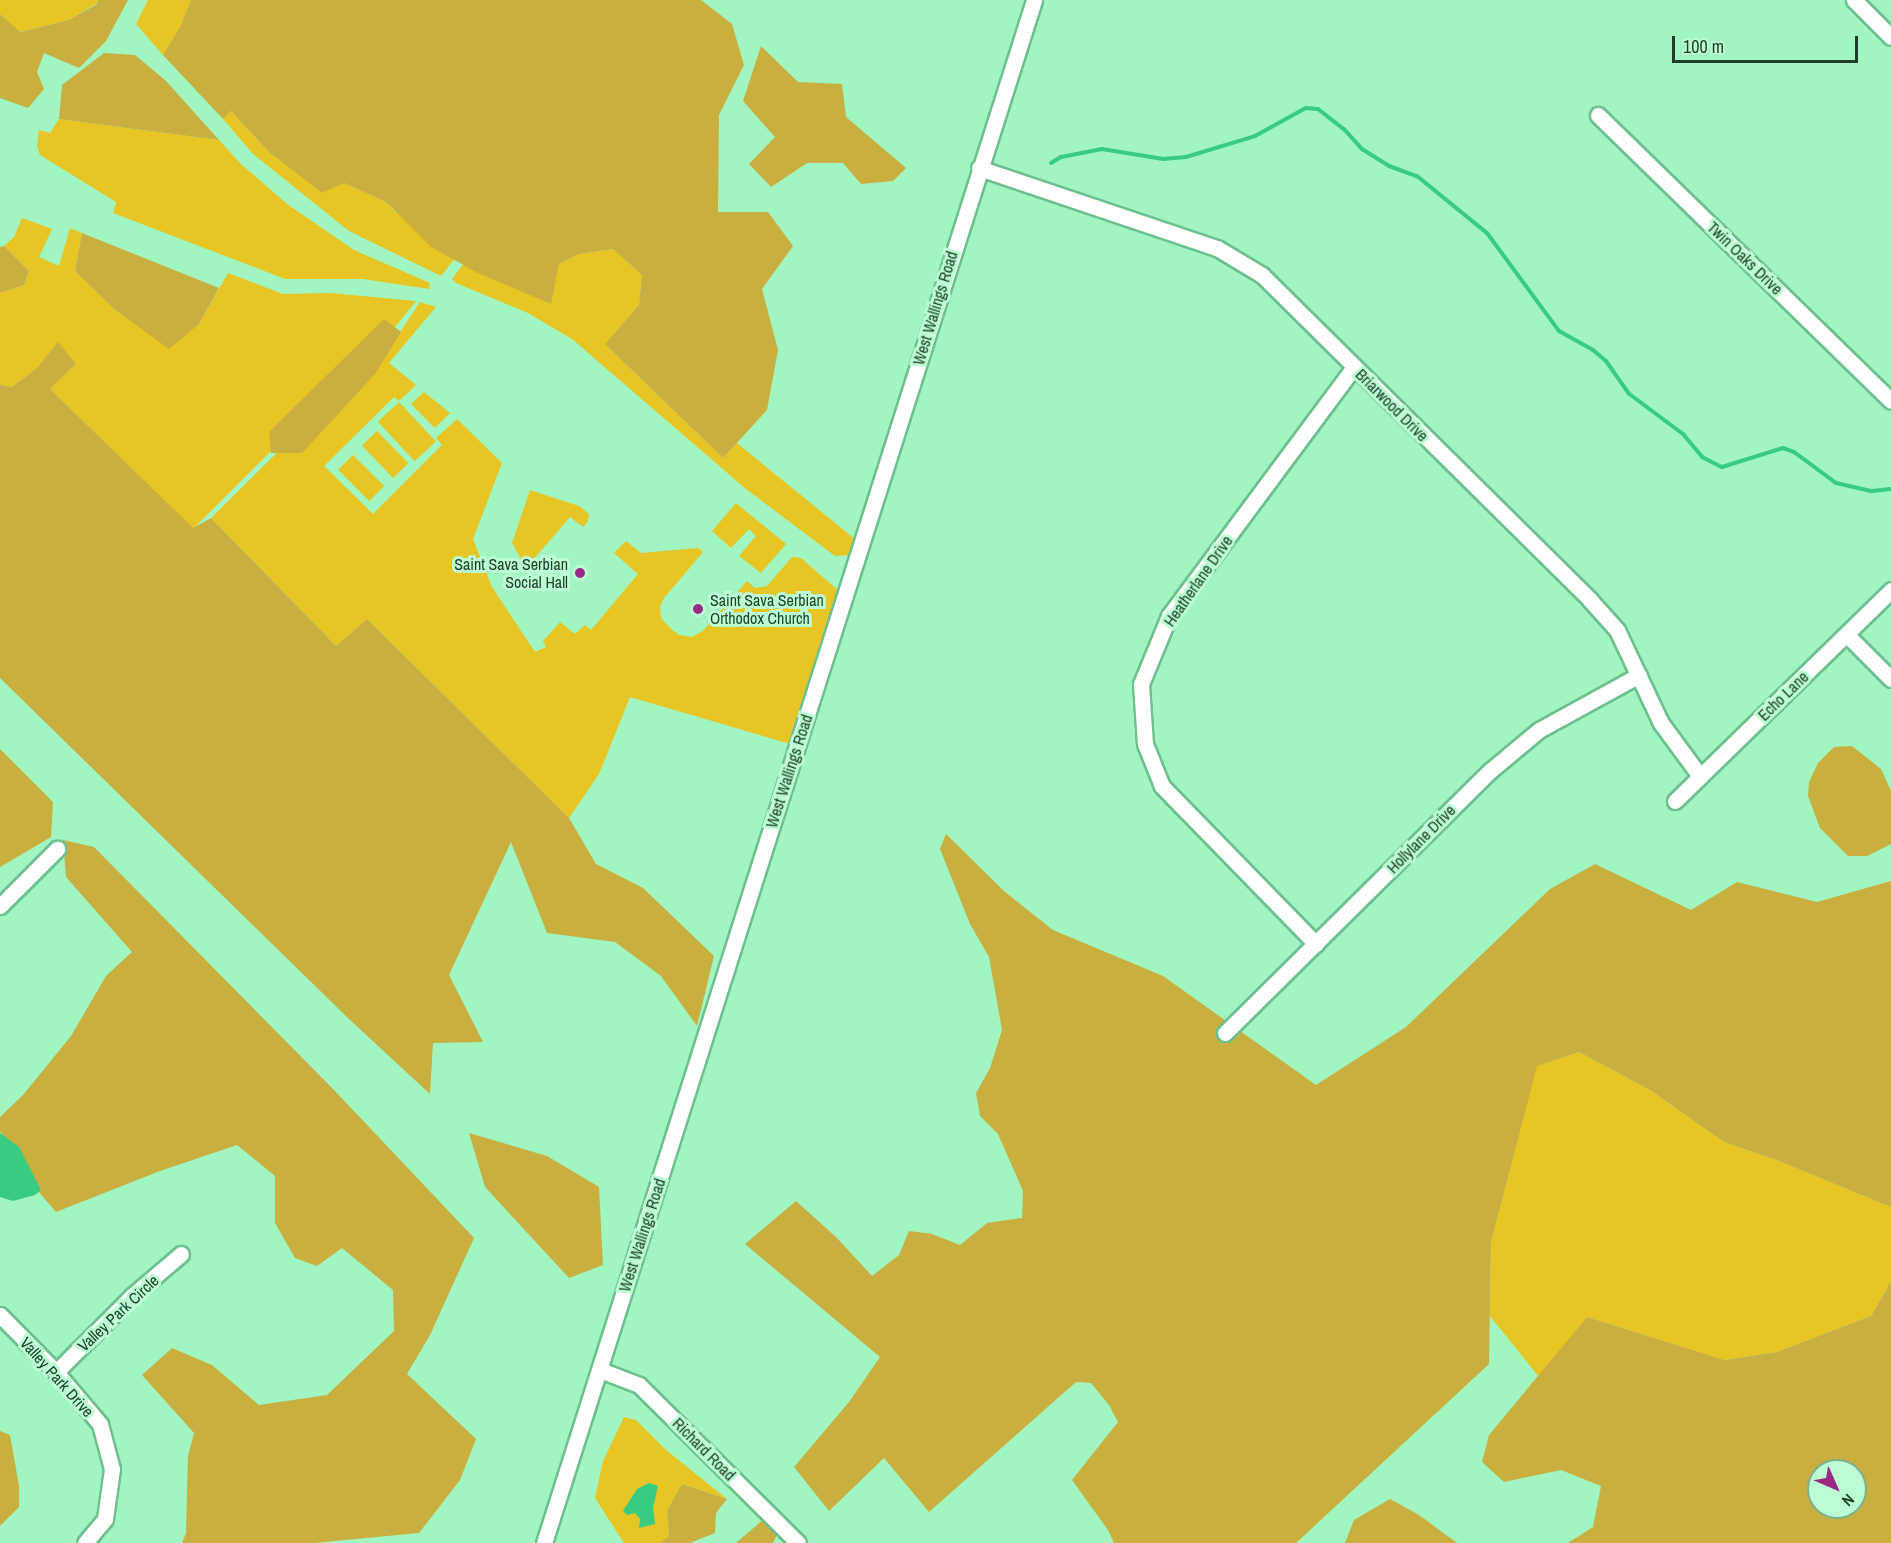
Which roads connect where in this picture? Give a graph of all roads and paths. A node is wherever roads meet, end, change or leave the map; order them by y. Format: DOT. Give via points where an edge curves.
graph roads {
  1 [pos="1034,0"];
  2 [pos="1854,0"];
  3 [pos="1891,37"];
  4 [pos="1598,115"];
  5 [pos="979,168"];
  6 [pos="1354,367"];
  7 [pos="1891,401"];
  8 [pos="1891,590"];
  9 [pos="1847,635"];
  10 [pos="1639,675"];
  11 [pos="1891,679"];
  12 [pos="1700,776"];
  13 [pos="1675,801"];
  14 [pos="57,849"];
  15 [pos="0,906"];
  16 [pos="1316,944"];
  17 [pos="1225,1033"];
  18 [pos="181,1254"];
  19 [pos="0,1315"];
  20 [pos="600,1370"];
  21 [pos="56,1372"];
  22 [pos="85,1543"];
  23 [pos="544,1543"];
  24 [pos="798,1543"];
  1 -- 5 [label="street, West Wallings Road"];
  2 -- 3 [label="street"];
  4 -- 7 [label="street, Twin Oaks Drive"];
  5 -- 6 [label="street, Briarwood Drive" via="1217,248 1262,275"];
  5 -- 20 [label="street, West Wallings Road"];
  6 -- 10 [label="street, Briarwood Drive" via="1590,600 1617,630"];
  6 -- 16 [label="street, Heatherlane Drive" via="1169,616 1141,684 1145,744 1162,786"];
  8 -- 9 [label="street, Echo Lane"];
  9 -- 11 [label="street"];
  9 -- 12 [label="street, Echo Lane"];
  10 -- 12 [label="street, Briarwood Drive" via="1661,723"];
  10 -- 16 [label="street, Hollylane Drive" via="1539,730 1491,770"];
  12 -- 13 [label="street, Echo Lane"];
  14 -- 15 [label="street"];
  16 -- 17 [label="street, Hollylane Drive"];
  18 -- 21 [label="street, Valley Park Circle"];
  19 -- 21 [label="street, Valley Park Drive"];
  20 -- 23 [label="street, West Wallings Road"];
  20 -- 24 [label="street, Richard Road" via="639,1385"];
  21 -- 22 [label="street, Valley Park Drive" via="100,1424 112,1469 105,1519"];
}
